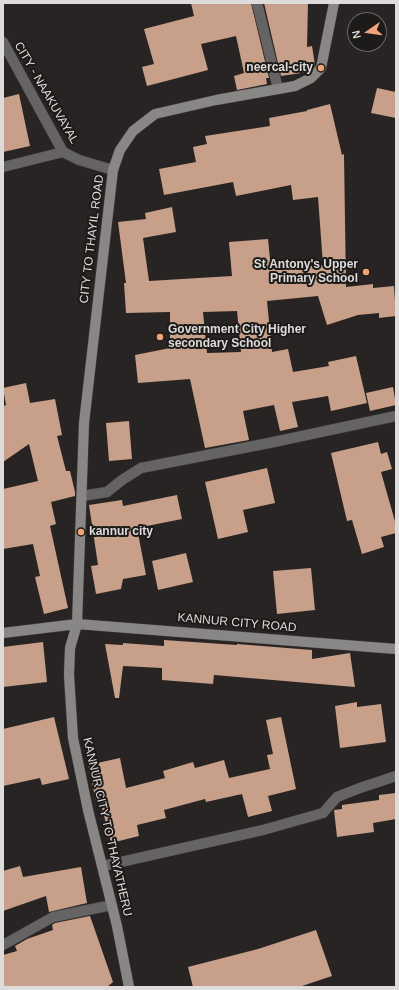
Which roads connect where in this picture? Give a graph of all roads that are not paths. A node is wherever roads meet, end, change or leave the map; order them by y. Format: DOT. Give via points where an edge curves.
graph roads {
  1 [pos="257,3"];
  2 [pos="334,3"];
  3 [pos="3,42"];
  4 [pos="278,89"];
  5 [pos="63,152"];
  6 [pos="3,167"];
  7 [pos="113,170"];
  8 [pos="396,416"];
  9 [pos="82,496"];
  10 [pos="77,624"];
  11 [pos="3,633"];
  12 [pos="396,649"];
  13 [pos="396,776"];
  14 [pos="102,866"];
  15 [pos="112,905"];
  16 [pos="3,945"];
  17 [pos="128,987"];
  1 -- 4 [label="street"];
  2 -- 4 [label="main road, CITY TO THAYIL ROAD" via="321,68 311,78 295,86"];
  3 -- 5 [label="street, CITY - NAAKUVAYAL"];
  4 -- 7 [label="main road, CITY TO THAYIL ROAD" via="155,114 132,131 120,150"];
  5 -- 6 [label="street"];
  5 -- 7 [label="street, CITY - NAAKUVAYAL" via="78,160"];
  7 -- 9 [label="main road, CITY TO THAYIL ROAD" via="84,423"];
  8 -- 9 [label="street" via="142,468 107,492"];
  9 -- 10 [label="main road, CITY TO THAYIL ROAD"];
  10 -- 11 [label="main road, KANNUR CITY ROAD"];
  10 -- 12 [label="main road, KANNUR CITY ROAD"];
  10 -- 14 [label="main road, KANNUR CITY TO THAYATHERU" via="70,648 69,675 73,738"];
  13 -- 14 [label="street" via="337,797 323,813 263,830"];
  14 -- 15 [label="main road, KANNUR CITY TO THAYATHERU"];
  15 -- 16 [label="street" via="53,917"];
  15 -- 17 [label="main road, KANNUR CITY TO THAYATHERU"];
}
